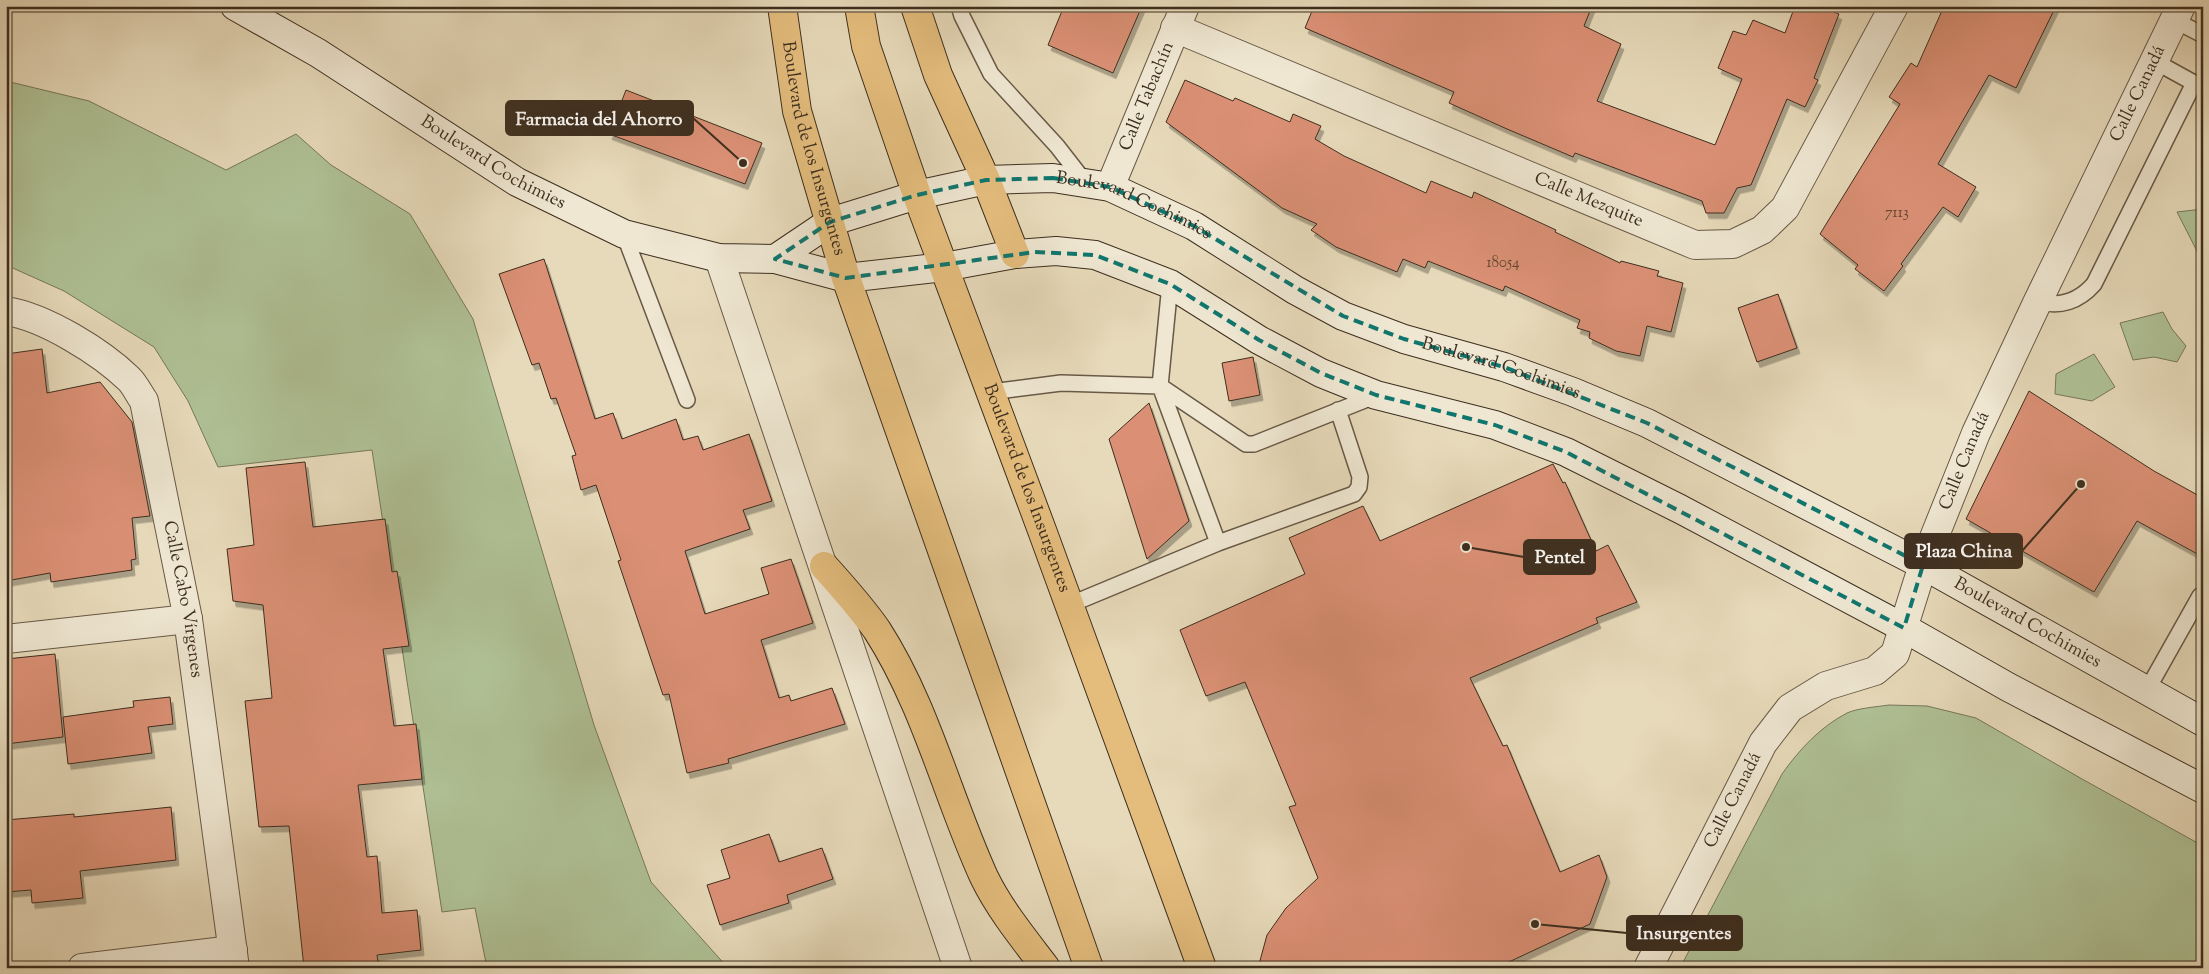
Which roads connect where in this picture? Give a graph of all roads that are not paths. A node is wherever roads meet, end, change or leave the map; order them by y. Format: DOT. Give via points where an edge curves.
graph roads {
  1 [pos="234,6"];
  2 [pos="782,6"];
  3 [pos="859,6"];
  4 [pos="915,6"];
  5 [pos="959,6"];
  6 [pos="1894,6"];
  7 [pos="2177,13"];
  8 [pos="1180,17"];
  9 [pos="2203,35"];
  10 [pos="2154,62"];
  11 [pos="986,180"];
  12 [pos="1097,184"];
  13 [pos="917,195"];
  14 [pos="830,222"];
  15 [pos="624,234"];
  16 [pos="1015,254"];
  17 [pos="719,258"];
  18 [pos="775,258"];
  19 [pos="944,267"];
  20 [pos="846,278"];
  21 [pos="1170,284"];
  22 [pos="2038,300"];
  23 [pos="6,311"];
  24 [pos="1160,386"];
  25 [pos="990,392"];
  26 [pos="1376,395"];
  27 [pos="687,400"];
  28 [pos="1338,410"];
  29 [pos="1218,543"];
  30 [pos="1923,565"];
  31 [pos="824,566"];
  32 [pos="2200,596"];
  33 [pos="1069,605"];
  34 [pos="188,620"];
  35 [pos="1904,628"];
  36 [pos="6,639"];
  37 [pos="2146,692"];
  38 [pos="2203,722"];
  39 [pos="2203,789"];
  40 [pos="234,959"];
  41 [pos="82,968"];
  42 [pos="958,968"];
  43 [pos="1046,968"];
  44 [pos="1089,968"];
  45 [pos="1202,968"];
  46 [pos="1648,968"];
  1 -- 15 [label="street, Boulevard Cochimies" via="318,52 518,182"];
  2 -- 14 [label="main road, Boulevard de los Insurgentes" via="797,111"];
  3 -- 13 [label="main road, Boulevard de los Insurgentes" via="866,46"];
  4 -- 11 [label="main road" via="938,76"];
  5 -- 12 [label="lane" via="991,74"];
  6 -- 8 [label="street, Calle Mezquite" via="1785,208 1762,230 1733,244 1695,245"];
  7 -- 9 [label="lane"];
  7 -- 10 [label="street, Calle Canadá"];
  8 -- 12 [label="street, Calle Tabachín"];
  10 -- 22 [label="street, Calle Canadá"];
  10 -- 22 [label="lane" via="2194,84 2094,284 2085,295 2073,301 2050,305"];
  11 -- 12 [label="street, Boulevard Cochimies" via="1053,178"];
  11 -- 13 [label="street, Boulevard Cochimies"];
  11 -- 16 [label="main road"];
  12 -- 30 [label="street, Boulevard Cochimies" via="1194,226 1344,316 1404,339 1504,367 1648,423"];
  13 -- 14 [label="street, Boulevard Cochimies"];
  13 -- 19 [label="main road, Boulevard de los Insurgentes"];
  14 -- 18 [label="street, Boulevard Cochimies"];
  14 -- 20 [label="main road, Boulevard de los Insurgentes"];
  15 -- 17 [label="street, Boulevard Cochimies"];
  15 -- 27 [label="lane"];
  16 -- 19 [label="street, Boulevard Cochimies"];
  16 -- 21 [label="street, Boulevard Cochimies" via="1056,251 1096,255"];
  17 -- 18 [label="street, Boulevard Cochimies"];
  17 -- 31 [label="street"];
  18 -- 20 [label="street, Boulevard Cochimies"];
  19 -- 20 [label="street, Boulevard Cochimies"];
  19 -- 25 [label="main road, Boulevard de los Insurgentes"];
  20 -- 44 [label="main road, Boulevard de los Insurgentes"];
  21 -- 24 [label="lane"];
  21 -- 26 [label="street, Boulevard Cochimies" via="1259,340 1321,373"];
  22 -- 30 [label="street, Calle Canadá" via="1976,433"];
  23 -- 34 [label="street, Calle Cabo Vírgenes" via="53,327 92,349 130,380 144,401"];
  24 -- 25 [label="lane" via="1061,383"];
  24 -- 28 [label="lane" via="1246,444 1254,444"];
  24 -- 29 [label="lane"];
  25 -- 33 [label="main road, Boulevard de los Insurgentes"];
  26 -- 28 [label="lane"];
  26 -- 35 [label="street, Boulevard Cochimies" via="1495,425 1566,452"];
  28 -- 29 [label="lane" via="1360,477 1354,494"];
  29 -- 33 [label="lane"];
  30 -- 35 [label="street, Calle Canadá"];
  30 -- 37 [label="street, Boulevard Cochimies"];
  31 -- 42 [label="street"];
  31 -- 43 [label="main road" via="857,602 896,664 932,744 985,878 1006,915"];
  32 -- 37 [label="lane"];
  33 -- 45 [label="main road, Boulevard de los Insurgentes"];
  34 -- 36 [label="street"];
  34 -- 40 [label="street, Calle Cabo Vírgenes"];
  35 -- 39 [label="street, Boulevard Cochimies" via="2008,687"];
  35 -- 46 [label="street, Calle Canadá" via="1895,654 1875,671 1826,686 1790,708 1763,744"];
  37 -- 38 [label="street, Boulevard Cochimies"];
  40 -- 41 [label="street"];
}
